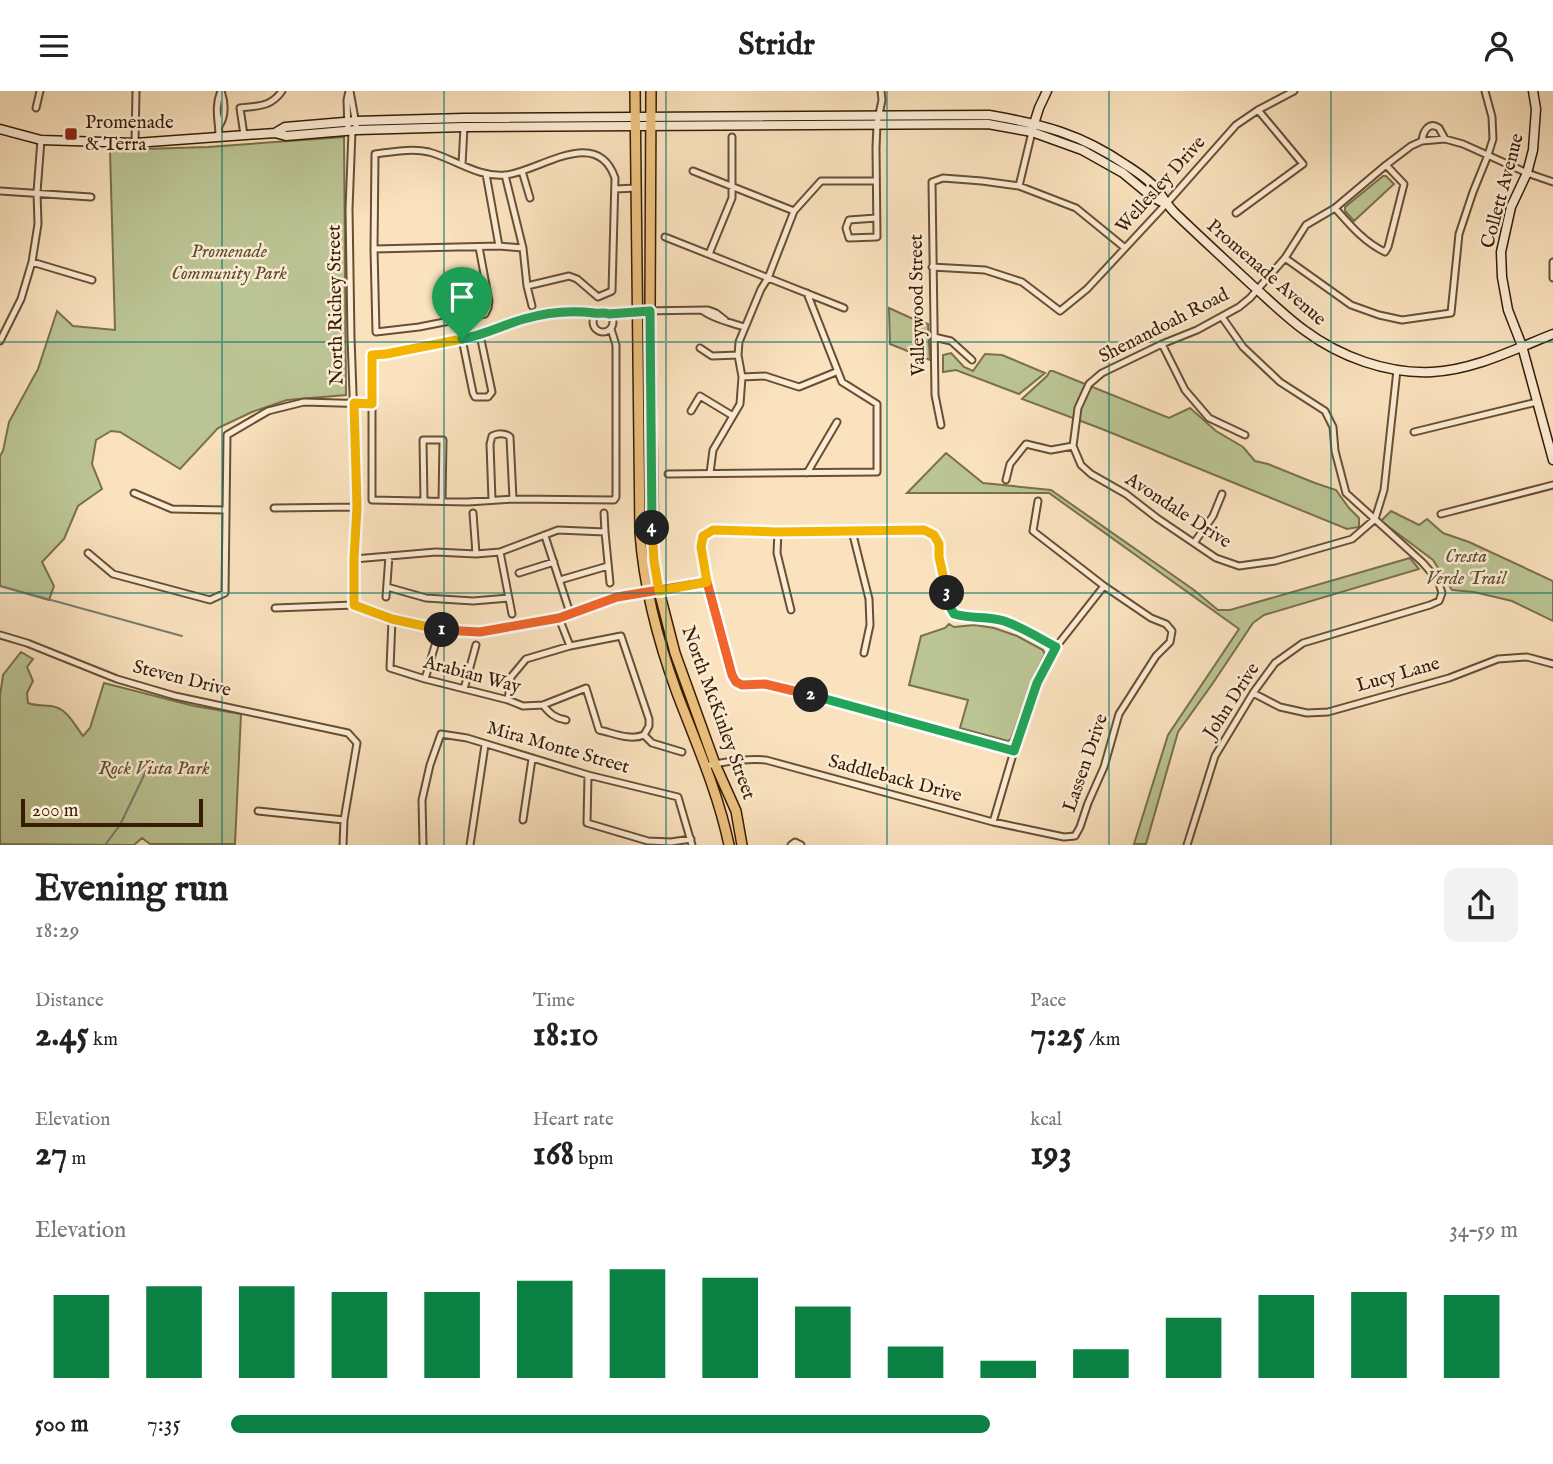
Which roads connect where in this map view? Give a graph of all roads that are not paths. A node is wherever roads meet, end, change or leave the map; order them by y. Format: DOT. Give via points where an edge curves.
graph roads {
  1 [pos="40,91"];
  2 [pos="136,91"];
  3 [pos="221,91"];
  4 [pos="282,91"];
  5 [pos="349,91"];
  6 [pos="635,91"];
  7 [pos="651,91"];
  8 [pos="881,91"];
  9 [pos="1046,91"];
  10 [pos="1294,91"];
  11 [pos="1485,91"];
  12 [pos="1534,91"];
  13 [pos="36,108"];
  14 [pos="1258,110"];
  15 [pos="878,119"];
  16 [pos="650,121"];
  17 [pos="464,122"];
  18 [pos="636,122"];
  19 [pos="352,127"];
  20 [pos="1033,128"];
  21 [pos="0,129"];
  22 [pos="244,135"];
  23 [pos="219,137"];
  24 [pos="732,137"];
  25 [pos="1445,139"];
  26 [pos="41,140"];
  27 [pos="1422,141"];
  28 [pos="135,143"];
  29 [pos="1488,155"];
  30 [pos="1386,165"];
  31 [pos="461,166"];
  32 [pos="522,171"];
  33 [pos="693,171"];
  34 [pos="1527,173"];
  35 [pos="486,174"];
  36 [pos="505,175"];
  37 [pos="876,181"];
  38 [pos="1553,182"];
  39 [pos="733,187"];
  40 [pos="1019,187"];
  41 [pos="637,188"];
  42 [pos="615,189"];
  43 [pos="0,191"];
  44 [pos="37,192"];
  45 [pos="91,197"];
  46 [pos="530,198"];
  47 [pos="1166,204"];
  48 [pos="1335,208"];
  49 [pos="794,211"];
  50 [pos="1236,213"];
  51 [pos="876,218"];
  52 [pos="665,237"];
  53 [pos="499,246"];
  54 [pos="480,247"];
  55 [pos="523,248"];
  56 [pos="1125,248"];
  57 [pos="374,249"];
  58 [pos="709,254"];
  59 [pos="1285,258"];
  60 [pos="32,262"];
  61 [pos="1553,262"];
  62 [pos="932,267"];
  63 [pos="768,278"];
  64 [pos="1553,278"];
  65 [pos="92,279"];
  66 [pos="527,286"];
  67 [pos="1257,289"];
  68 [pos="807,293"];
  69 [pos="532,306"];
  70 [pos="844,308"];
  71 [pos="638,311"];
  72 [pos="650,311"];
  73 [pos="597,314"];
  74 [pos="609,314"];
  75 [pos="1222,317"];
  76 [pos="744,327"];
  77 [pos="611,329"];
  78 [pos="1553,334"];
  79 [pos="480,335"];
  80 [pos="934,337"];
  81 [pos="462,339"];
  82 [pos="0,341"];
  83 [pos="1162,344"];
  84 [pos="1522,346"];
  85 [pos="700,348"];
  86 [pos="738,355"];
  87 [pos="972,360"];
  88 [pos="1397,370"];
  89 [pos="836,372"];
  90 [pos="742,377"];
  91 [pos="1537,402"];
  92 [pos="354,403"];
  93 [pos="372,404"];
  94 [pos="691,411"];
  95 [pos="733,416"];
  96 [pos="837,422"];
  97 [pos="941,425"];
  98 [pos="1414,432"];
  99 [pos="1245,435"];
  100 [pos="1073,446"];
  101 [pos="1553,460"];
  102 [pos="710,473"];
  103 [pos="807,473"];
  104 [pos="668,474"];
  105 [pos="1006,479"];
  106 [pos="1553,485"];
  107 [pos="134,493"];
  108 [pos="1222,495"];
  109 [pos="513,499"];
  110 [pos="492,500"];
  111 [pos="424,501"];
  112 [pos="442,501"];
  113 [pos="1038,501"];
  114 [pos="357,507"];
  115 [pos="274,508"];
  116 [pos="226,510"];
  117 [pos="473,513"];
  118 [pos="604,513"];
  119 [pos="1441,514"];
  120 [pos="1375,519"];
  121 [pos="852,531"];
  122 [pos="605,532"];
  123 [pos="778,532"];
  124 [pos="545,536"];
  125 [pos="1194,543"];
  126 [pos="500,552"];
  127 [pos="88,553"];
  128 [pos="476,554"];
  129 [pos="389,556"];
  130 [pos="354,559"];
  131 [pos="554,562"];
  132 [pos="608,566"];
  133 [pos="519,573"];
  134 [pos="560,580"];
  135 [pos="707,582"];
  136 [pos="610,583"];
  137 [pos="1104,586"];
  138 [pos="387,587"];
  139 [pos="659,591"];
  140 [pos="648,593"];
  141 [pos="386,597"];
  142 [pos="509,598"];
  143 [pos="354,605"];
  144 [pos="275,608"];
  145 [pos="791,610"];
  146 [pos="570,613"];
  147 [pos="512,614"];
  148 [pos="559,618"];
  149 [pos="392,619"];
  150 [pos="0,635"];
  151 [pos="436,642"];
  152 [pos="477,645"];
  153 [pos="570,646"];
  154 [pos="1056,647"];
  155 [pos="864,653"];
  156 [pos="1553,664"];
  157 [pos="425,679"];
  158 [pos="464,689"];
  159 [pos="1253,693"];
  160 [pos="508,700"];
  161 [pos="543,705"];
  162 [pos="566,720"];
  163 [pos="644,735"];
  164 [pos="485,745"];
  165 [pos="1014,751"];
  166 [pos="682,752"];
  167 [pos="532,758"];
  168 [pos="711,765"];
  169 [pos="588,775"];
  170 [pos="258,811"];
  171 [pos="344,820"];
  172 [pos="523,820"];
  173 [pos="993,822"];
  174 [pos="1075,836"];
  175 [pos="692,842"];
  176 [pos="344,845"];
  177 [pos="423,845"];
  178 [pos="470,845"];
  179 [pos="729,845"];
  180 [pos="742,845"];
  181 [pos="791,845"];
  182 [pos="801,845"];
  183 [pos="1187,845"];
  1 -- 13 [label="street"];
  2 -- 28 [label="street"];
  3 -- 23 [label="street" via="217,99"];
  4 -- 22 [label="street" via="267,104 240,108"];
  5 -- 19 [label="street, North Richey Street"];
  6 -- 18 [label="main road, North McKinley Street"];
  7 -- 16 [label="main road, North McKinley Street"];
  8 -- 15 [label="street"];
  9 -- 20 [label="main road"];
  10 -- 14 [label="street, Wellesley Drive"];
  11 -- 29 [label="street" via="1492,117"];
  12 -- 34 [label="main road, Collett Avenue" via="1536,131"];
  14 -- 47 [label="street, Wellesley Drive" via="1236,125"];
  14 -- 50 [label="street" via="1303,164"];
  15 -- 16 [label="main road, Promenade Avenue"];
  15 -- 20 [label="main road, Promenade Avenue" via="989,115"];
  15 -- 37 [label="street"];
  16 -- 18 [label="main road, Promenade Avenue"];
  16 -- 72 [label="main road, North McKinley Street"];
  17 -- 18 [label="main road, Promenade Avenue"];
  17 -- 19 [label="main road, Promenade Avenue"];
  17 -- 31 [label="street"];
  18 -- 41 [label="main road, North McKinley Street"];
  19 -- 22 [label="main road, Promenade Avenue" via="285,127 275,133"];
  19 -- 92 [label="street, North Richey Street" via="349,209"];
  20 -- 40 [label="street"];
  20 -- 47 [label="main road, Promenade Avenue" via="1065,132 1087,141 1128,166 1157,190"];
  21 -- 26 [label="main road, Promenade Avenue"];
  22 -- 23 [label="main road, Promenade Avenue"];
  23 -- 28 [label="main road, Promenade Avenue"];
  24 -- 39 [label="street"];
  25 -- 27 [label="street, Shenandoah Road"];
  25 -- 27 [label="street, Shenandoah Road" via="1440,128 1433,126 1427,127"];
  25 -- 29 [label="street, Shenandoah Road"];
  26 -- 28 [label="main road, Promenade Avenue"];
  26 -- 44 [label="street"];
  27 -- 30 [label="street, Shenandoah Road"];
  29 -- 34 [label="street, Shenandoah Road"];
  29 -- 59 [label="street" via="1459,234 1451,313 1402,320 1379,315 1351,305"];
  30 -- 48 [label="street, Shenandoah Road"];
  30 -- 48 [label="street" via="1404,184 1385,251 1360,236"];
  31 -- 35 [label="street"];
  31 -- 57 [label="street" via="428,152 375,154"];
  32 -- 36 [label="street"];
  32 -- 42 [label="street" via="573,153 587,153 608,165"];
  32 -- 46 [label="street"];
  33 -- 39 [label="street"];
  34 -- 38 [label="street, Shenandoah Road"];
  34 -- 84 [label="main road, Collett Avenue" via="1511,207 1501,252 1508,310"];
  35 -- 36 [label="street"];
  35 -- 53 [label="street"];
  36 -- 55 [label="street"];
  37 -- 49 [label="street" via="821,181"];
  37 -- 51 [label="street"];
  39 -- 49 [label="street"];
  39 -- 58 [label="street"];
  40 -- 56 [label="street" via="1076,208"];
  40 -- 62 [label="street, Valleywood Street" via="943,178 932,182"];
  41 -- 42 [label="street"];
  41 -- 71 [label="main road, North McKinley Street"];
  42 -- 66 [label="street" via="612,291 598,297 569,276"];
  43 -- 44 [label="street"];
  44 -- 45 [label="street"];
  44 -- 60 [label="street"];
  47 -- 56 [label="street, Wellesley Drive"];
  47 -- 67 [label="main road, Promenade Avenue"];
  48 -- 59 [label="street, Shenandoah Road" via="1306,225"];
  49 -- 63 [label="street"];
  51 -- 51 [label="street" via="877,237 849,238 849,220"];
  52 -- 58 [label="street"];
  53 -- 54 [label="street"];
  53 -- 55 [label="street"];
  54 -- 57 [label="street"];
  54 -- 57 [label="street" via="489,301 485,314 376,332"];
  55 -- 66 [label="street"];
  56 -- 62 [label="street, Wellesley Drive" via="1060,311 1022,282 985,269"];
  58 -- 63 [label="street"];
  59 -- 67 [label="street, Shenandoah Road"];
  60 -- 65 [label="street"];
  60 -- 82 [label="street" via="21,299"];
  61 -- 64 [label="street"];
  62 -- 80 [label="street, Valleywood Street"];
  63 -- 68 [label="street"];
  63 -- 76 [label="street"];
  66 -- 69 [label="street"];
  67 -- 75 [label="street, Shenandoah Road"];
  67 -- 88 [label="main road, Promenade Avenue" via="1325,344"];
  68 -- 70 [label="street"];
  68 -- 89 [label="street"];
  71 -- 72 [label="street"];
  71 -- 74 [label="street"];
  71 -- 140 [label="main road, North McKinley Street" via="640,533"];
  72 -- 76 [label="street" via="708,310"];
  72 -- 139 [label="main road, North McKinley Street" via="652,533"];
  73 -- 74 [label="street"];
  73 -- 77 [label="street" via="596,328"];
  73 -- 79 [label="street" via="559,311"];
  74 -- 77 [label="street"];
  75 -- 83 [label="street, Shenandoah Road"];
  75 -- 120 [label="street" via="1243,347 1280,382 1325,411 1346,493"];
  76 -- 86 [label="street"];
  77 -- 109 [label="street" via="615,345 616,497"];
  78 -- 84 [label="main road, Promenade Avenue"];
  79 -- 81 [label="street"];
  79 -- 81 [label="street" via="492,392 488,397 473,393"];
  80 -- 87 [label="street" via="951,341"];
  80 -- 97 [label="street, Valleywood Street" via="935,395"];
  81 -- 93 [label="street" via="372,355"];
  83 -- 99 [label="street" via="1185,390 1209,418"];
  83 -- 100 [label="street, Shenandoah Road" via="1089,384 1077,408"];
  84 -- 88 [label="main road, Promenade Avenue" via="1455,369"];
  84 -- 91 [label="main road, Collett Avenue"];
  85 -- 86 [label="street" via="712,356"];
  86 -- 90 [label="street"];
  88 -- 120 [label="street" via="1384,490"];
  89 -- 90 [label="street" via="799,387 765,376"];
  89 -- 103 [label="street" via="842,382 877,404 877,472"];
  90 -- 95 [label="street" via="740,404"];
  91 -- 98 [label="street"];
  91 -- 101 [label="main road, Collett Avenue"];
  92 -- 93 [label="street"];
  92 -- 114 [label="street, North Richey Street"];
  92 -- 116 [label="street" via="304,402 268,411 229,434"];
  93 -- 111 [label="street" via="372,500"];
  94 -- 95 [label="street" via="701,396"];
  95 -- 102 [label="street" via="713,450"];
  96 -- 103 [label="street"];
  100 -- 105 [label="street" via="1051,450 1026,445 1010,464"];
  100 -- 125 [label="street, Avondale Drive" via="1081,465 1091,474"];
  102 -- 103 [label="street"];
  102 -- 104 [label="street"];
  106 -- 119 [label="street"];
  107 -- 116 [label="street" via="172,509"];
  108 -- 125 [label="street"];
  109 -- 110 [label="street"];
  109 -- 110 [label="street" via="510,437 496,434 490,444"];
  110 -- 112 [label="street"];
  111 -- 112 [label="street"];
  111 -- 112 [label="street" via="424,440 443,440"];
  113 -- 137 [label="street" via="1033,531"];
  114 -- 115 [label="street"];
  114 -- 130 [label="street, North Richey Street"];
  116 -- 127 [label="street" via="225,593 210,600 113,574"];
  117 -- 128 [label="street"];
  118 -- 122 [label="street"];
  120 -- 125 [label="street, Avondale Drive" via="1352,539 1275,561 1239,566"];
  120 -- 159 [label="street, John Drive" via="1438,580 1439,601 1303,643 1275,663"];
  121 -- 123 [label="street"];
  121 -- 154 [label="street" via="924,530 934,535 954,614 1003,621"];
  121 -- 155 [label="street" via="869,599"];
  122 -- 124 [label="street" via="558,530"];
  122 -- 132 [label="street"];
  123 -- 135 [label="street" via="713,530 703,536"];
  123 -- 145 [label="street"];
  124 -- 126 [label="street"];
  124 -- 131 [label="street"];
  126 -- 128 [label="street"];
  126 -- 142 [label="street"];
  128 -- 129 [label="street"];
  129 -- 130 [label="street"];
  129 -- 138 [label="street"];
  130 -- 143 [label="street, North Richey Street"];
  131 -- 133 [label="street"];
  131 -- 134 [label="street"];
  132 -- 134 [label="street"];
  132 -- 136 [label="street"];
  134 -- 146 [label="street"];
  135 -- 139 [label="street"];
  135 -- 165 [label="street" via="736,682 814,695"];
  137 -- 154 [label="street"];
  137 -- 174 [label="street, Lassen Drive" via="1172,631 1170,642 1119,714 1104,767"];
  138 -- 141 [label="street"];
  138 -- 142 [label="street" via="426,598"];
  139 -- 140 [label="street"];
  139 -- 168 [label="main road, North McKinley Street"];
  140 -- 146 [label="street" via="617,597"];
  140 -- 168 [label="main road, North McKinley Street" via="664,657"];
  142 -- 147 [label="street"];
  143 -- 144 [label="street"];
  143 -- 149 [label="street"];
  146 -- 148 [label="street"];
  148 -- 149 [label="street" via="480,632"];
  148 -- 153 [label="street"];
  149 -- 157 [label="street, Arabian Way" via="390,668"];
  150 -- 171 [label="street, Steven Drive" via="117,680 348,733 357,743"];
  151 -- 157 [label="street"];
  152 -- 158 [label="street"];
  153 -- 160 [label="street" via="526,659 511,677"];
  153 -- 163 [label="street" via="621,636 649,719"];
  154 -- 165 [label="street" via="1037,683"];
  156 -- 159 [label="street, Lucy Lane" via="1527,657 1498,659 1449,678 1328,712 1280,707"];
  157 -- 158 [label="street, Arabian Way"];
  158 -- 160 [label="street, Arabian Way"];
  159 -- 183 [label="street, John Drive" via="1215,755"];
  160 -- 161 [label="street, Arabian Way" via="523,706"];
  161 -- 162 [label="street" via="557,719"];
  161 -- 163 [label="street, Arabian Way" via="586,688 599,730 630,737"];
  163 -- 166 [label="street" via="652,743"];
  164 -- 167 [label="street, Mira Monte Street"];
  164 -- 177 [label="street, Mira Monte Street" via="441,734 422,800"];
  164 -- 178 [label="street"];
  165 -- 173 [label="street"];
  167 -- 169 [label="street, Mira Monte Street"];
  167 -- 172 [label="street"];
  168 -- 173 [label="street, Saddleback Drive" via="766,760"];
  168 -- 179 [label="main road, North McKinley Street"];
  168 -- 180 [label="main road, North McKinley Street" via="736,811"];
  169 -- 175 [label="street, Mira Monte Street" via="678,797"];
  169 -- 175 [label="street" via="586,823 648,841"];
  170 -- 171 [label="street"];
  171 -- 176 [label="street"];
  173 -- 174 [label="street, Saddleback Drive"];
  181 -- 182 [label="street"];
}
